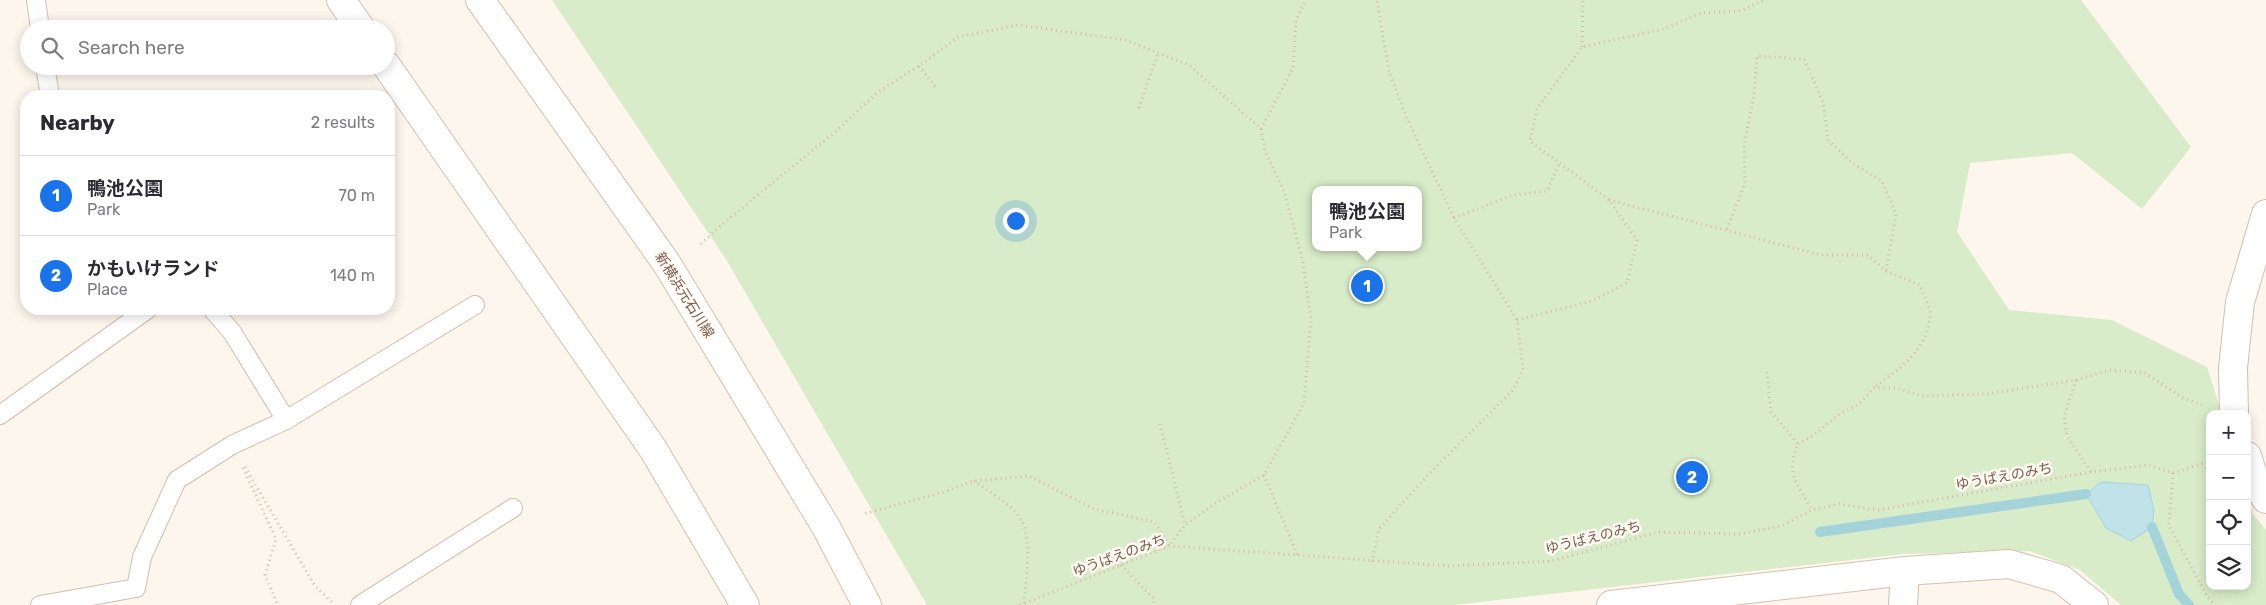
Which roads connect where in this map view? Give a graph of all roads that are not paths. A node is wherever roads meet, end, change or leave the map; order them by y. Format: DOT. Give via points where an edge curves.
graph roads {
  1 [pos="36,0"];
  2 [pos="341,0"];
  3 [pos="480,0"];
  4 [pos="39,20"];
  5 [pos="355,20"];
  6 [pos="46,75"];
  7 [pos="393,75"];
  8 [pos="49,90"];
  9 [pos="2266,214"];
  10 [pos="475,305"];
  11 [pos="140,315"];
  12 [pos="217,315"];
  13 [pos="2222,410"];
  14 [pos="0,415"];
  15 [pos="286,420"];
  16 [pos="2251,469"];
  17 [pos="2266,499"];
  18 [pos="513,508"];
  19 [pos="1905,571"];
  20 [pos="1724,598"];
  21 [pos="40,605"];
  22 [pos="360,605"];
  23 [pos="745,605"];
  24 [pos="867,605"];
  25 [pos="1611,605"];
  26 [pos="1903,605"];
  27 [pos="2094,605"];
  1 -- 4 [label="lane"];
  2 -- 5 [label="street"];
  3 -- 24 [label="street, 新横浜元石川線" via="667,264 826,527"];
  6 -- 8 [label="lane"];
  7 -- 23 [label="street" via="653,449"];
  9 -- 13 [label="street" via="2240,302 2233,368"];
  10 -- 15 [label="lane"];
  11 -- 14 [label="lane"];
  12 -- 15 [label="lane" via="232,332"];
  15 -- 21 [label="lane" via="232,445 178,480 142,557 136,588"];
  16 -- 17 [label="street"];
  18 -- 22 [label="lane"];
  19 -- 20 [label="street"];
  19 -- 26 [label="street"];
  19 -- 27 [label="street" via="2009,564 2061,579"];
  20 -- 25 [label="street"];
}
